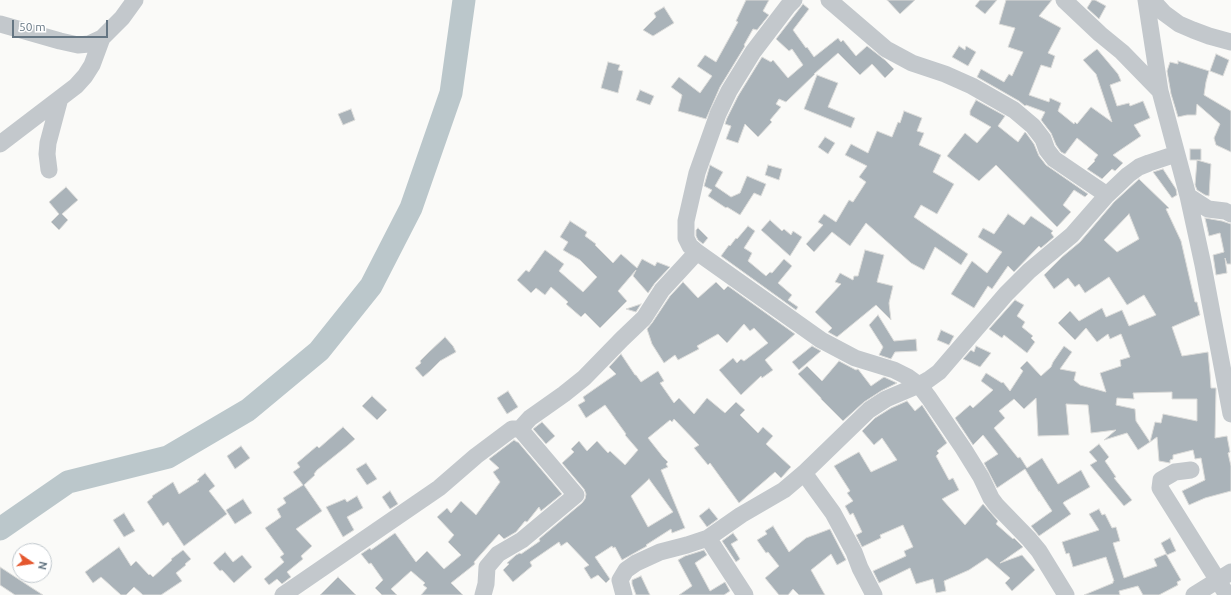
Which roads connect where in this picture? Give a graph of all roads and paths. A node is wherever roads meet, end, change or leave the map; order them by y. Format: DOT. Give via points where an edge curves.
graph roads {
  1 [pos="135,0"];
  2 [pos="794,0"];
  3 [pos="829,0"];
  4 [pos="1064,0"];
  5 [pos="1146,0"];
  6 [pos="1152,0"];
  7 [pos="0,24"];
  8 [pos="102,38"];
  9 [pos="1231,42"];
  10 [pos="1160,91"];
  11 [pos="60,98"];
  12 [pos="0,144"];
  13 [pos="1176,154"];
  14 [pos="49,170"];
  15 [pos="1107,195"];
  16 [pos="1188,196"];
  17 [pos="1231,214"];
  18 [pos="698,252"];
  19 [pos="919,385"];
  20 [pos="1231,414"];
  21 [pos="520,429"];
  22 [pos="1191,470"];
  23 [pos="804,473"];
  24 [pos="708,538"];
  25 [pos="1225,583"];
  26 [pos="283,595"];
  27 [pos="484,595"];
  28 [pos="624,595"];
  29 [pos="745,595"];
  30 [pos="874,595"];
  31 [pos="1066,595"];
  32 [pos="1194,595"];
  1 -- 8 [label="street"];
  2 -- 18 [label="street" via="753,52 722,105 707,141 686,221 686,238 690,246"];
  3 -- 15 [label="street" via="886,49 912,63 972,86 1014,110 1033,126 1054,159"];
  4 -- 10 [label="street" via="1122,52"];
  5 -- 10 [label="street"];
  6 -- 9 [label="street" via="1179,24"];
  7 -- 8 [label="street" via="78,45 89,44"];
  8 -- 11 [label="street" via="85,76"];
  10 -- 13 [label="street"];
  11 -- 12 [label="street"];
  11 -- 14 [label="street" via="48,143"];
  13 -- 15 [label="street" via="1140,167"];
  13 -- 16 [label="street"];
  15 -- 19 [label="street" via="1072,235 1006,294 938,372"];
  16 -- 17 [label="street" via="1208,209"];
  16 -- 20 [label="street"];
  18 -- 19 [label="street" via="821,340 855,358 894,370"];
  18 -- 21 [label="street" via="662,290 644,318 584,378 530,418"];
  19 -- 23 [label="street" via="886,399 869,410"];
  19 -- 31 [label="street" via="963,448 991,498 1039,551"];
  21 -- 26 [label="street" via="512,429 439,488"];
  21 -- 27 [label="street" via="576,495 522,540 498,554 487,567"];
  22 -- 25 [label="street" via="1175,472 1161,480 1160,488 1203,558"];
  23 -- 24 [label="street" via="784,490"];
  23 -- 30 [label="street" via="833,512"];
  24 -- 28 [label="street" via="660,552 636,563 626,570 620,580"];
  24 -- 29 [label="street"];
  25 -- 32 [label="street"];
}
